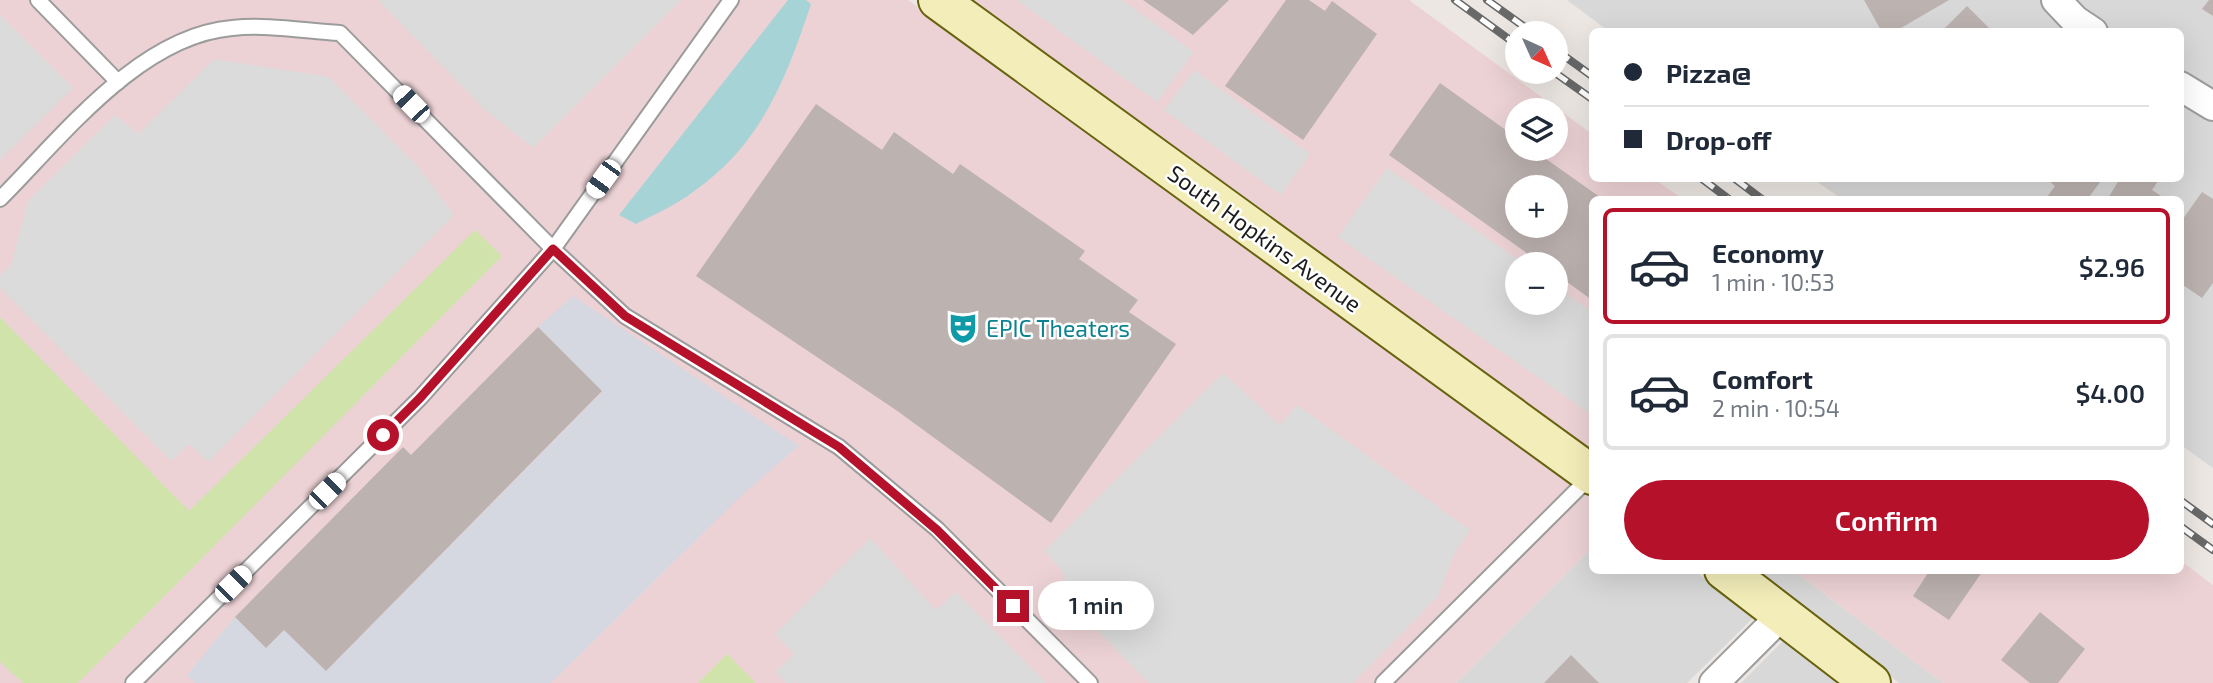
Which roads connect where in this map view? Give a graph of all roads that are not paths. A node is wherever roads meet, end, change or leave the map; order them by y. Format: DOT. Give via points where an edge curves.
graph roads {
  1 [pos="38,0"];
  2 [pos="731,0"];
  3 [pos="938,0"];
  4 [pos="2056,0"];
  5 [pos="2087,28"];
  6 [pos="118,82"];
  7 [pos="2184,88"];
  8 [pos="2213,106"];
  9 [pos="0,200"];
  10 [pos="553,249"];
  11 [pos="1589,473"];
  12 [pos="1589,478"];
  13 [pos="1729,574"];
  14 [pos="1783,614"];
  15 [pos="134,683"];
  16 [pos="1090,683"];
  17 [pos="1383,683"];
  18 [pos="1714,683"];
  19 [pos="1871,683"];
  1 -- 6 [label="lane"];
  2 -- 10 [label="lane"];
  3 -- 11 [label="street, South Hopkins Avenue"];
  4 -- 5 [label="street"];
  6 -- 9 [label="lane"];
  6 -- 10 [label="lane" via="172,44 232,27 340,33"];
  7 -- 8 [label="street"];
  10 -- 15 [label="lane" via="420,398"];
  10 -- 16 [label="lane" via="625,316 839,447 937,530"];
  12 -- 17 [label="lane"];
  13 -- 14 [label="street"];
  14 -- 18 [label="street"];
  14 -- 19 [label="street"];
}
